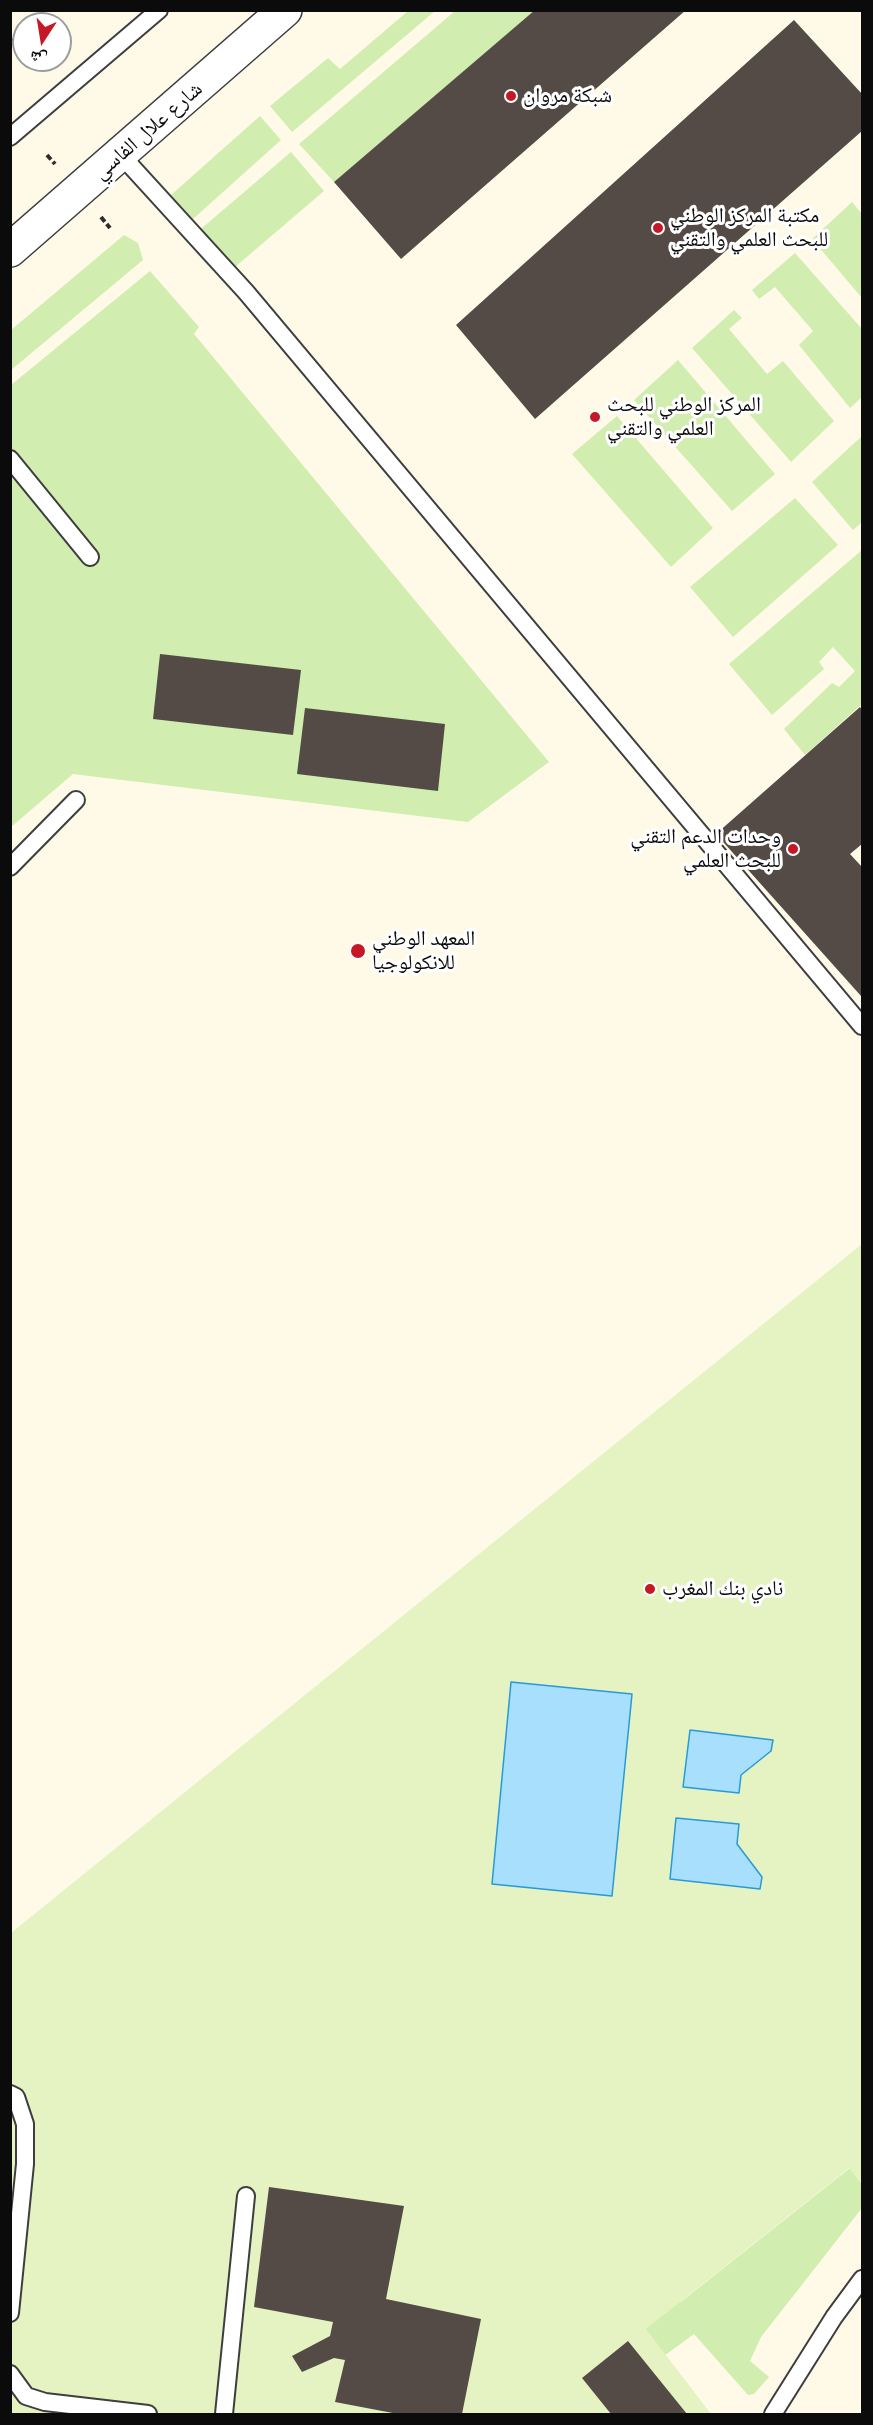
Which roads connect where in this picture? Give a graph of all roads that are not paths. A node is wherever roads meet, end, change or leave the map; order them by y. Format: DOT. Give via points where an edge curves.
graph roads {
  1 [pos="159,10"];
  2 [pos="285,10"];
  3 [pos="10,137"];
  4 [pos="121,155"];
  5 [pos="10,250"];
  6 [pos="10,459"];
  7 [pos="90,556"];
  8 [pos="76,800"];
  9 [pos="10,867"];
  10 [pos="862,1026"];
  11 [pos="10,2094"];
  12 [pos="246,2196"];
  13 [pos="862,2279"];
  14 [pos="10,2313"];
  15 [pos="10,2374"];
  16 [pos="148,2415"];
  17 [pos="224,2415"];
  18 [pos="772,2415"];
  1 -- 3 [label="lane"];
  2 -- 4 [label="street, شارع علال الفاسي"];
  4 -- 5 [label="street, شارع علال الفاسي"];
  4 -- 10 [label="lane" via="246,292"];
  6 -- 7 [label="lane"];
  8 -- 9 [label="lane"];
  11 -- 14 [label="lane" via="16,2097 25,2124 25,2164"];
  12 -- 17 [label="lane"];
  13 -- 18 [label="lane"];
  15 -- 16 [label="lane" via="26,2396 45,2402"];
}
